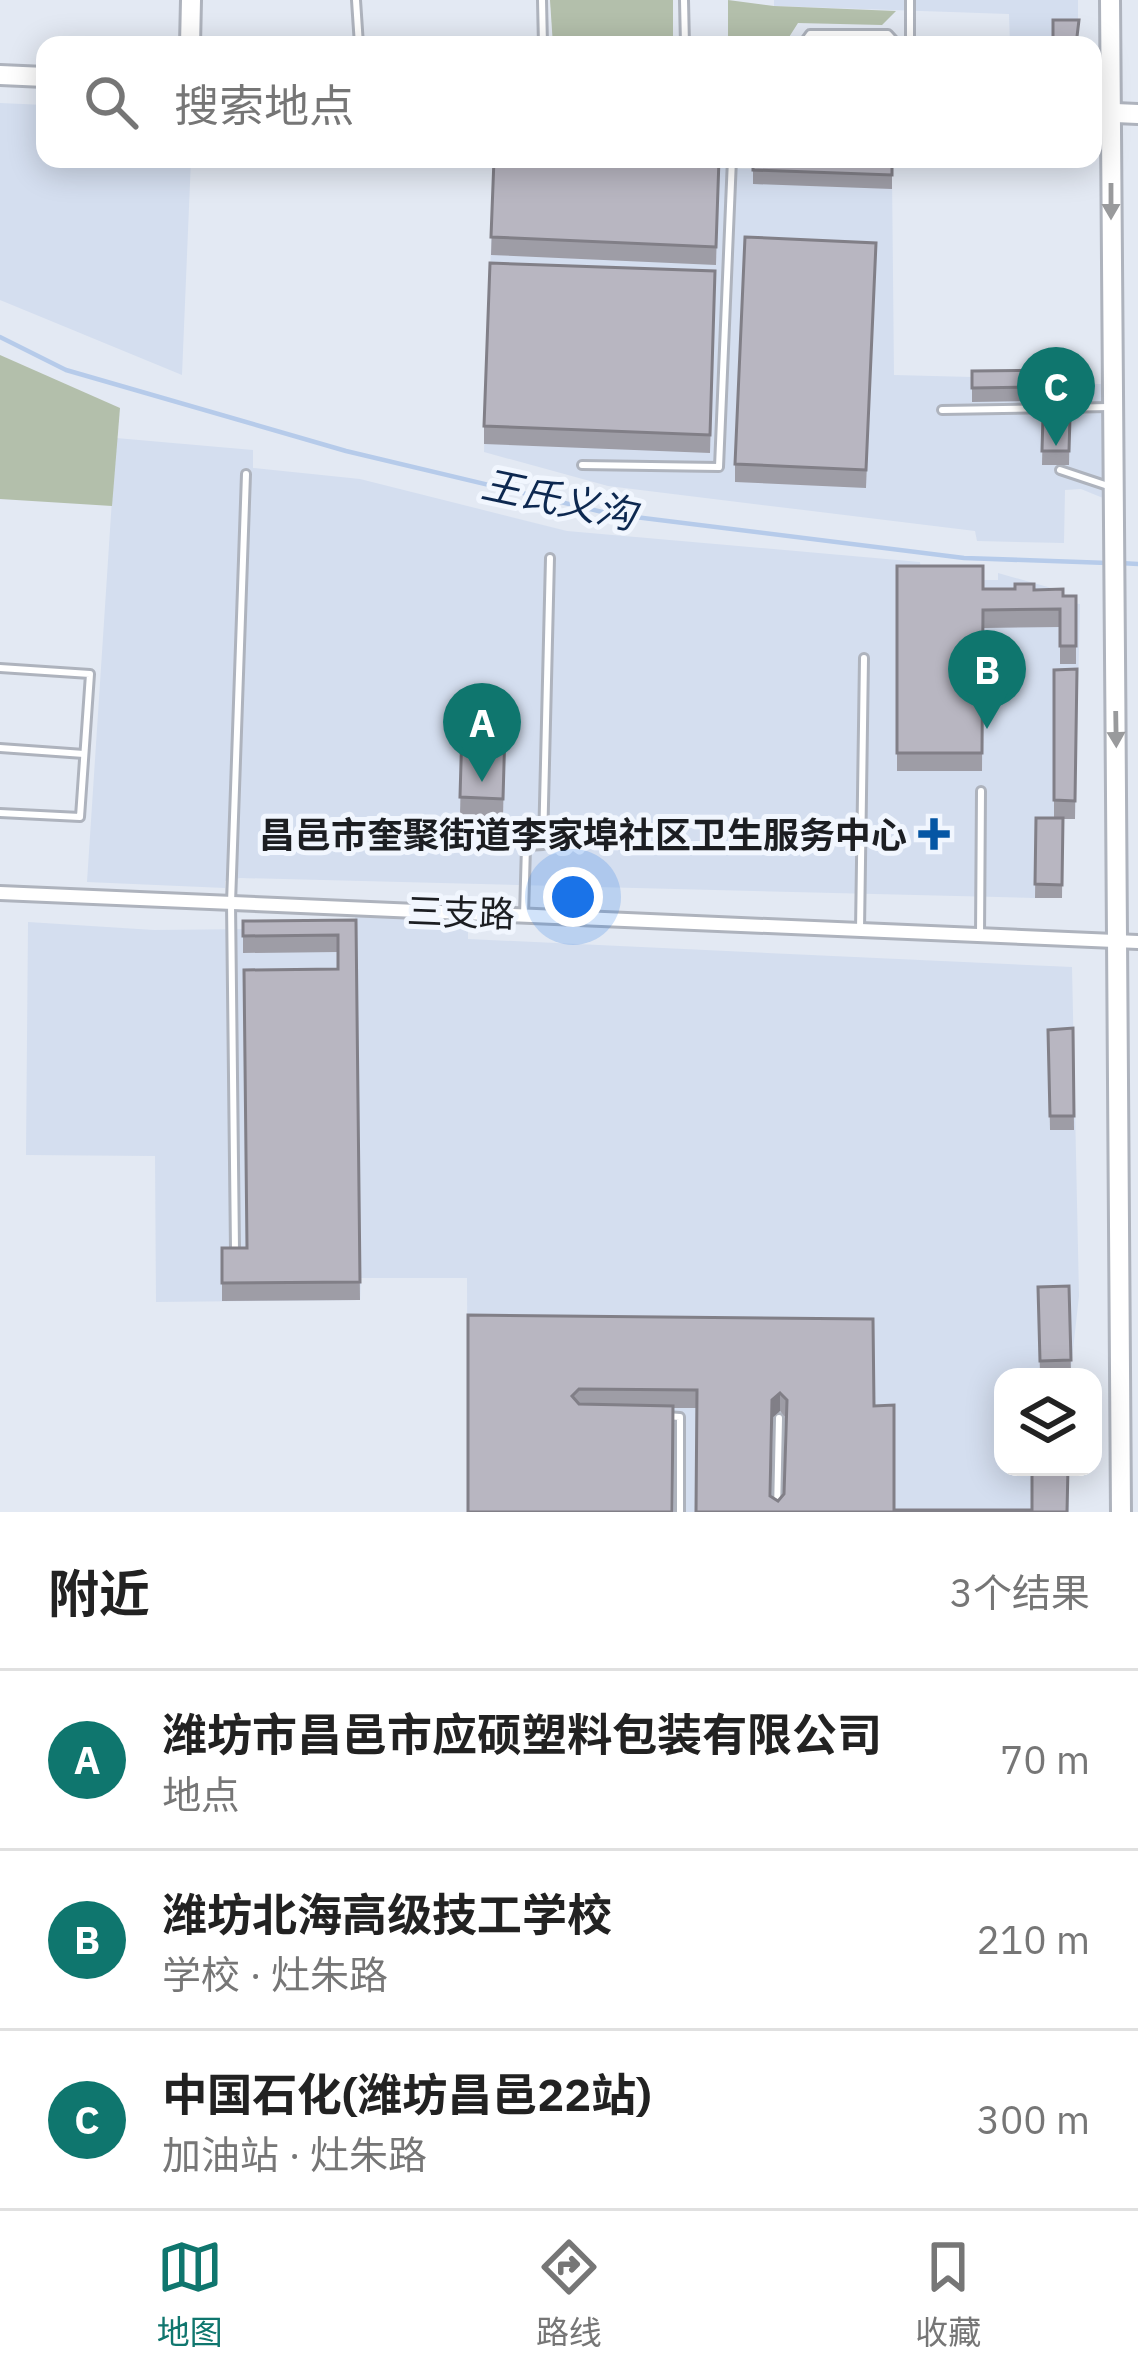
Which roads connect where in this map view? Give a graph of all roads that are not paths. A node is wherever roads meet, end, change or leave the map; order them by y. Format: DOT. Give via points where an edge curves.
graph roads {
  1 [pos="191,0"];
  2 [pos="356,0"];
  3 [pos="542,0"];
  4 [pos="684,0"];
  5 [pos="910,0"];
  6 [pos="1110,0"];
  7 [pos="190,36"];
  8 [pos="358,36"];
  9 [pos="543,36"];
  10 [pos="685,36"];
  11 [pos="809,36"];
  12 [pos="890,36"];
  13 [pos="910,36"];
  14 [pos="0,75"];
  15 [pos="36,76"];
  16 [pos="1102,113"];
  17 [pos="1138,114"];
  18 [pos="732,168"];
  19 [pos="1112,407"];
  20 [pos="942,410"];
  21 [pos="582,465"];
  22 [pos="1060,470"];
  23 [pos="246,474"];
  24 [pos="1112,488"];
  25 [pos="550,557"];
  26 [pos="864,658"];
  27 [pos="0,668"];
  28 [pos="0,748"];
  29 [pos="84,754"];
  30 [pos="981,791"];
  31 [pos="0,813"];
  32 [pos="0,892"];
  33 [pos="231,903"];
  34 [pos="524,915"];
  35 [pos="860,930"];
  36 [pos="980,935"];
  37 [pos="1129,942"];
  38 [pos="1129,1248"];
  39 [pos="235,1249"];
  40 [pos="660,1416"];
  41 [pos="778,1418"];
  42 [pos="1129,1466"];
  43 [pos="680,1512"];
  44 [pos="777,1512"];
  45 [pos="1120,1512"];
  1 -- 7 [label="main road"];
  2 -- 8 [label="lane"];
  3 -- 9 [label="lane"];
  4 -- 10 [label="lane"];
  5 -- 13 [label="lane"];
  6 -- 16 [label="main road"];
  11 -- 12 [label="lane"];
  14 -- 15 [label="main road"];
  16 -- 17 [label="main road"];
  16 -- 19 [label="main road, one-way"];
  18 -- 21 [label="lane" via="719,467"];
  19 -- 20 [label="lane"];
  19 -- 24 [label="main road"];
  22 -- 24 [label="lane"];
  23 -- 33 [label="lane"];
  24 -- 37 [label="main road, one-way"];
  25 -- 34 [label="lane" via="543,845 526,846"];
  26 -- 35 [label="lane"];
  27 -- 29 [label="lane" via="90,674"];
  28 -- 29 [label="lane"];
  29 -- 31 [label="lane" via="80,817"];
  30 -- 36 [label="lane"];
  32 -- 33 [label="street, 三支路"];
  33 -- 34 [label="street, 三支路"];
  33 -- 39 [label="lane"];
  34 -- 35 [label="street, 三支路"];
  35 -- 36 [label="street, 三支路"];
  36 -- 37 [label="street, 三支路"];
  37 -- 38 [label="main road"];
  38 -- 42 [label="main road"];
  40 -- 43 [label="lane" via="680,1417"];
  41 -- 44 [label="lane"];
  42 -- 45 [label="main road"];
}
